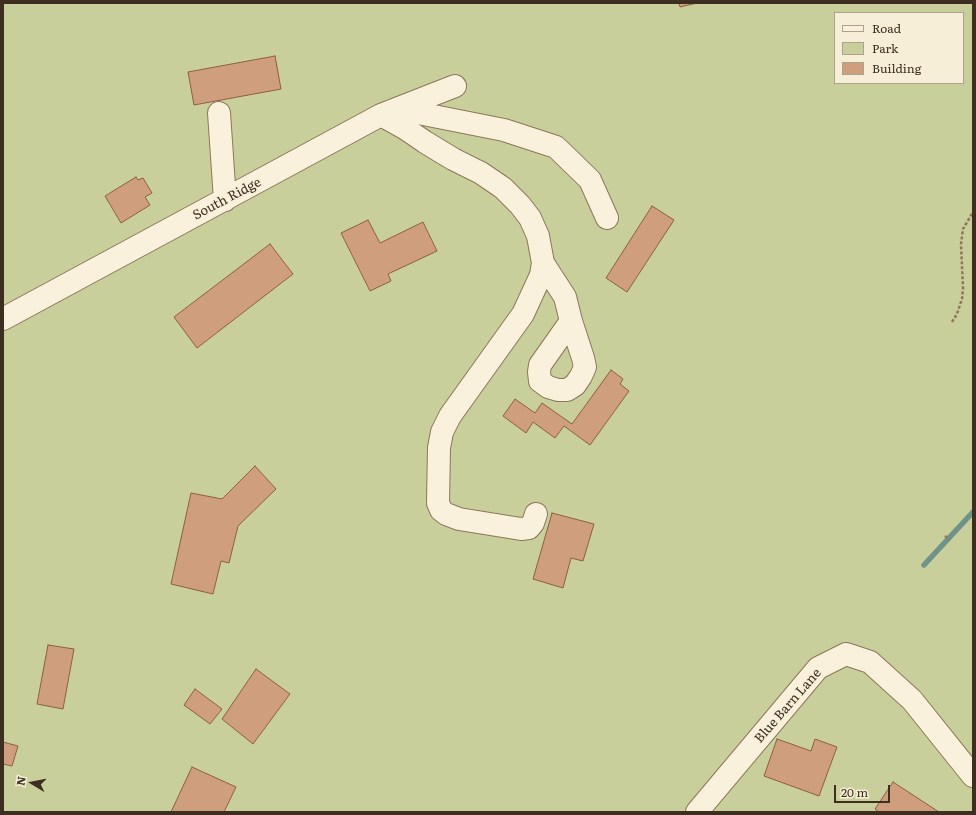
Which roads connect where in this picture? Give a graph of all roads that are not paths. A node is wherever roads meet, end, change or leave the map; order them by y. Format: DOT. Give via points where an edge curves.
graph roads {
  1 [pos="454,86"];
  2 [pos="219,112"];
  3 [pos="390,112"];
  4 [pos="225,200"];
  5 [pos="607,218"];
  6 [pos="543,263"];
  7 [pos="3,320"];
  8 [pos="571,321"];
  9 [pos="536,514"];
  10 [pos="973,776"];
  11 [pos="697,812"];
  1 -- 3 [label="street, South Ridge"];
  2 -- 4 [label="street"];
  3 -- 4 [label="street, South Ridge"];
  3 -- 5 [label="street" via="504,130 556,147 590,180"];
  3 -- 6 [label="street" via="406,129 453,159 481,173 520,204 538,236"];
  4 -- 7 [label="street, South Ridge"];
  6 -- 8 [label="street" via="565,297"];
  6 -- 9 [label="street" via="541,275 524,314 450,416 442,432 439,448 440,510 459,519 521,529 529,528"];
  10 -- 11 [label="street, Blue Barn Lane" via="912,700 870,662 846,654 818,668"];
}
